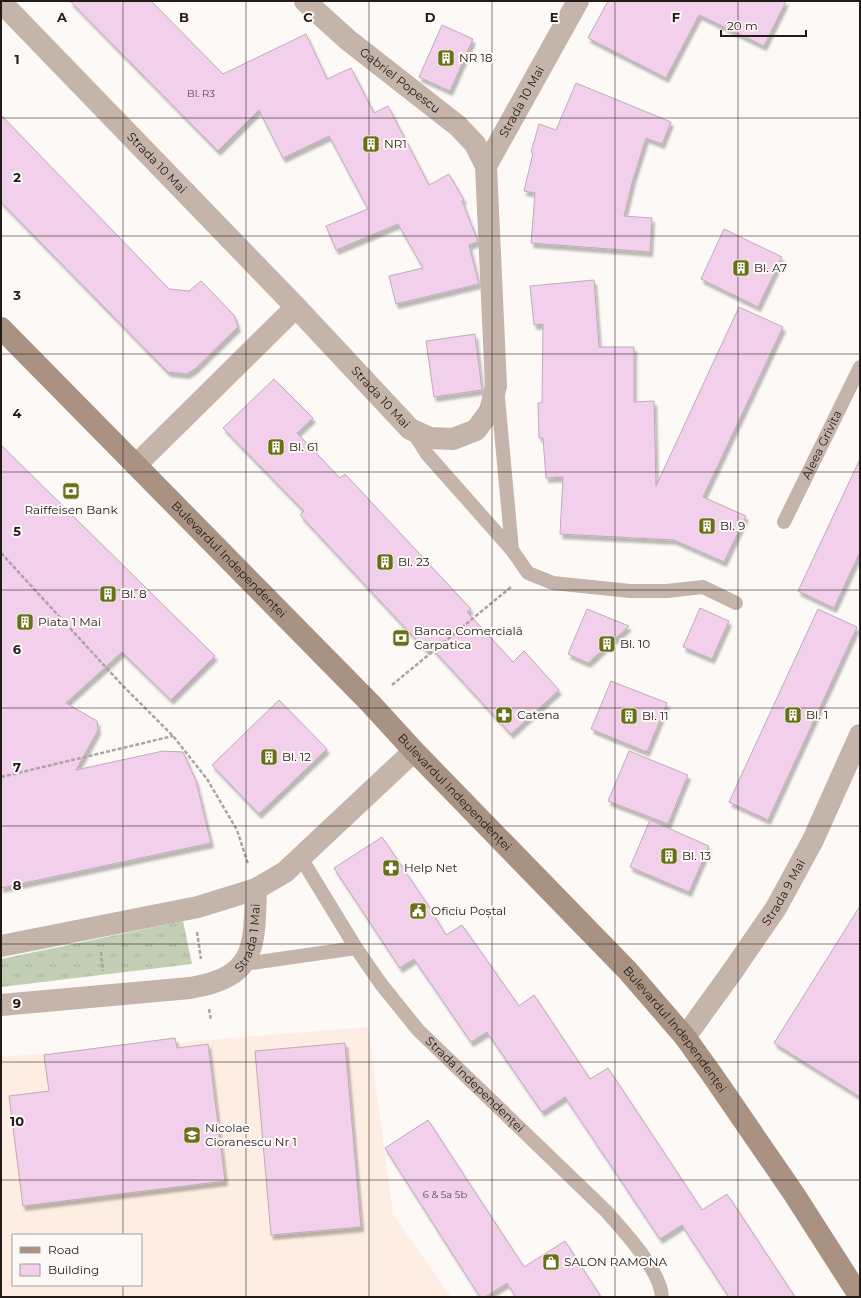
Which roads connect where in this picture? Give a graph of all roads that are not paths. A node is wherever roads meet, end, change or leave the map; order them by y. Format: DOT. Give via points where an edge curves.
graph roads {
  1 [pos="305,1"];
  2 [pos="578,1"];
  3 [pos="1,2"];
  4 [pos="486,166"];
  5 [pos="296,307"];
  6 [pos="1,328"];
  7 [pos="860,367"];
  8 [pos="496,386"];
  9 [pos="410,429"];
  10 [pos="136,465"];
  11 [pos="784,522"];
  12 [pos="512,550"];
  13 [pos="736,603"];
  14 [pos="860,735"];
  15 [pos="414,751"];
  16 [pos="301,858"];
  17 [pos="256,889"];
  18 [pos="1,946"];
  19 [pos="356,948"];
  20 [pos="244,964"];
  21 [pos="1,1005"];
  22 [pos="685,1037"];
  23 [pos="662,1297"];
  24 [pos="860,1297"];
  1 -- 4 [label="street, Gabriel Popescu" via="348,40 458,126 475,144"];
  2 -- 4 [label="street, Strada 10 Mai"];
  3 -- 5 [label="street, Strada 10 Mai"];
  4 -- 8 [label="street, Strada 10 Mai"];
  5 -- 9 [label="street, Strada 10 Mai"];
  5 -- 10 [label="street"];
  6 -- 10 [label="main road, Bulevardul Independenței"];
  7 -- 11 [label="lane, Aleea Grivita"];
  8 -- 9 [label="street, Strada 10 Mai" via="490,411 476,430 453,439 430,438"];
  8 -- 12 [label="lane"];
  9 -- 12 [label="lane" via="428,454"];
  10 -- 15 [label="main road, Bulevardul Independenței"];
  12 -- 13 [label="lane" via="528,573 553,583 630,591 667,591 703,586"];
  14 -- 22 [label="street, Strada 9 Mai" via="813,840 776,908"];
  15 -- 16 [label="street"];
  15 -- 22 [label="main road, Bulevardul Independenței" via="623,966"];
  16 -- 17 [label="street" via="285,872"];
  16 -- 19 [label="lane, Strada Independenței"];
  17 -- 18 [label="street" via="193,908"];
  17 -- 20 [label="street, Strada 1 Mai" via="255,924 250,951"];
  19 -- 20 [label="lane"];
  19 -- 23 [label="lane, Strada Independenței" via="418,1030 615,1222 650,1268 662,1289"];
  20 -- 21 [label="street, Strada 1 Mai" via="215,982 107,996"];
  22 -- 24 [label="main road, Bulevardul Independenței" via="794,1194"];
}
